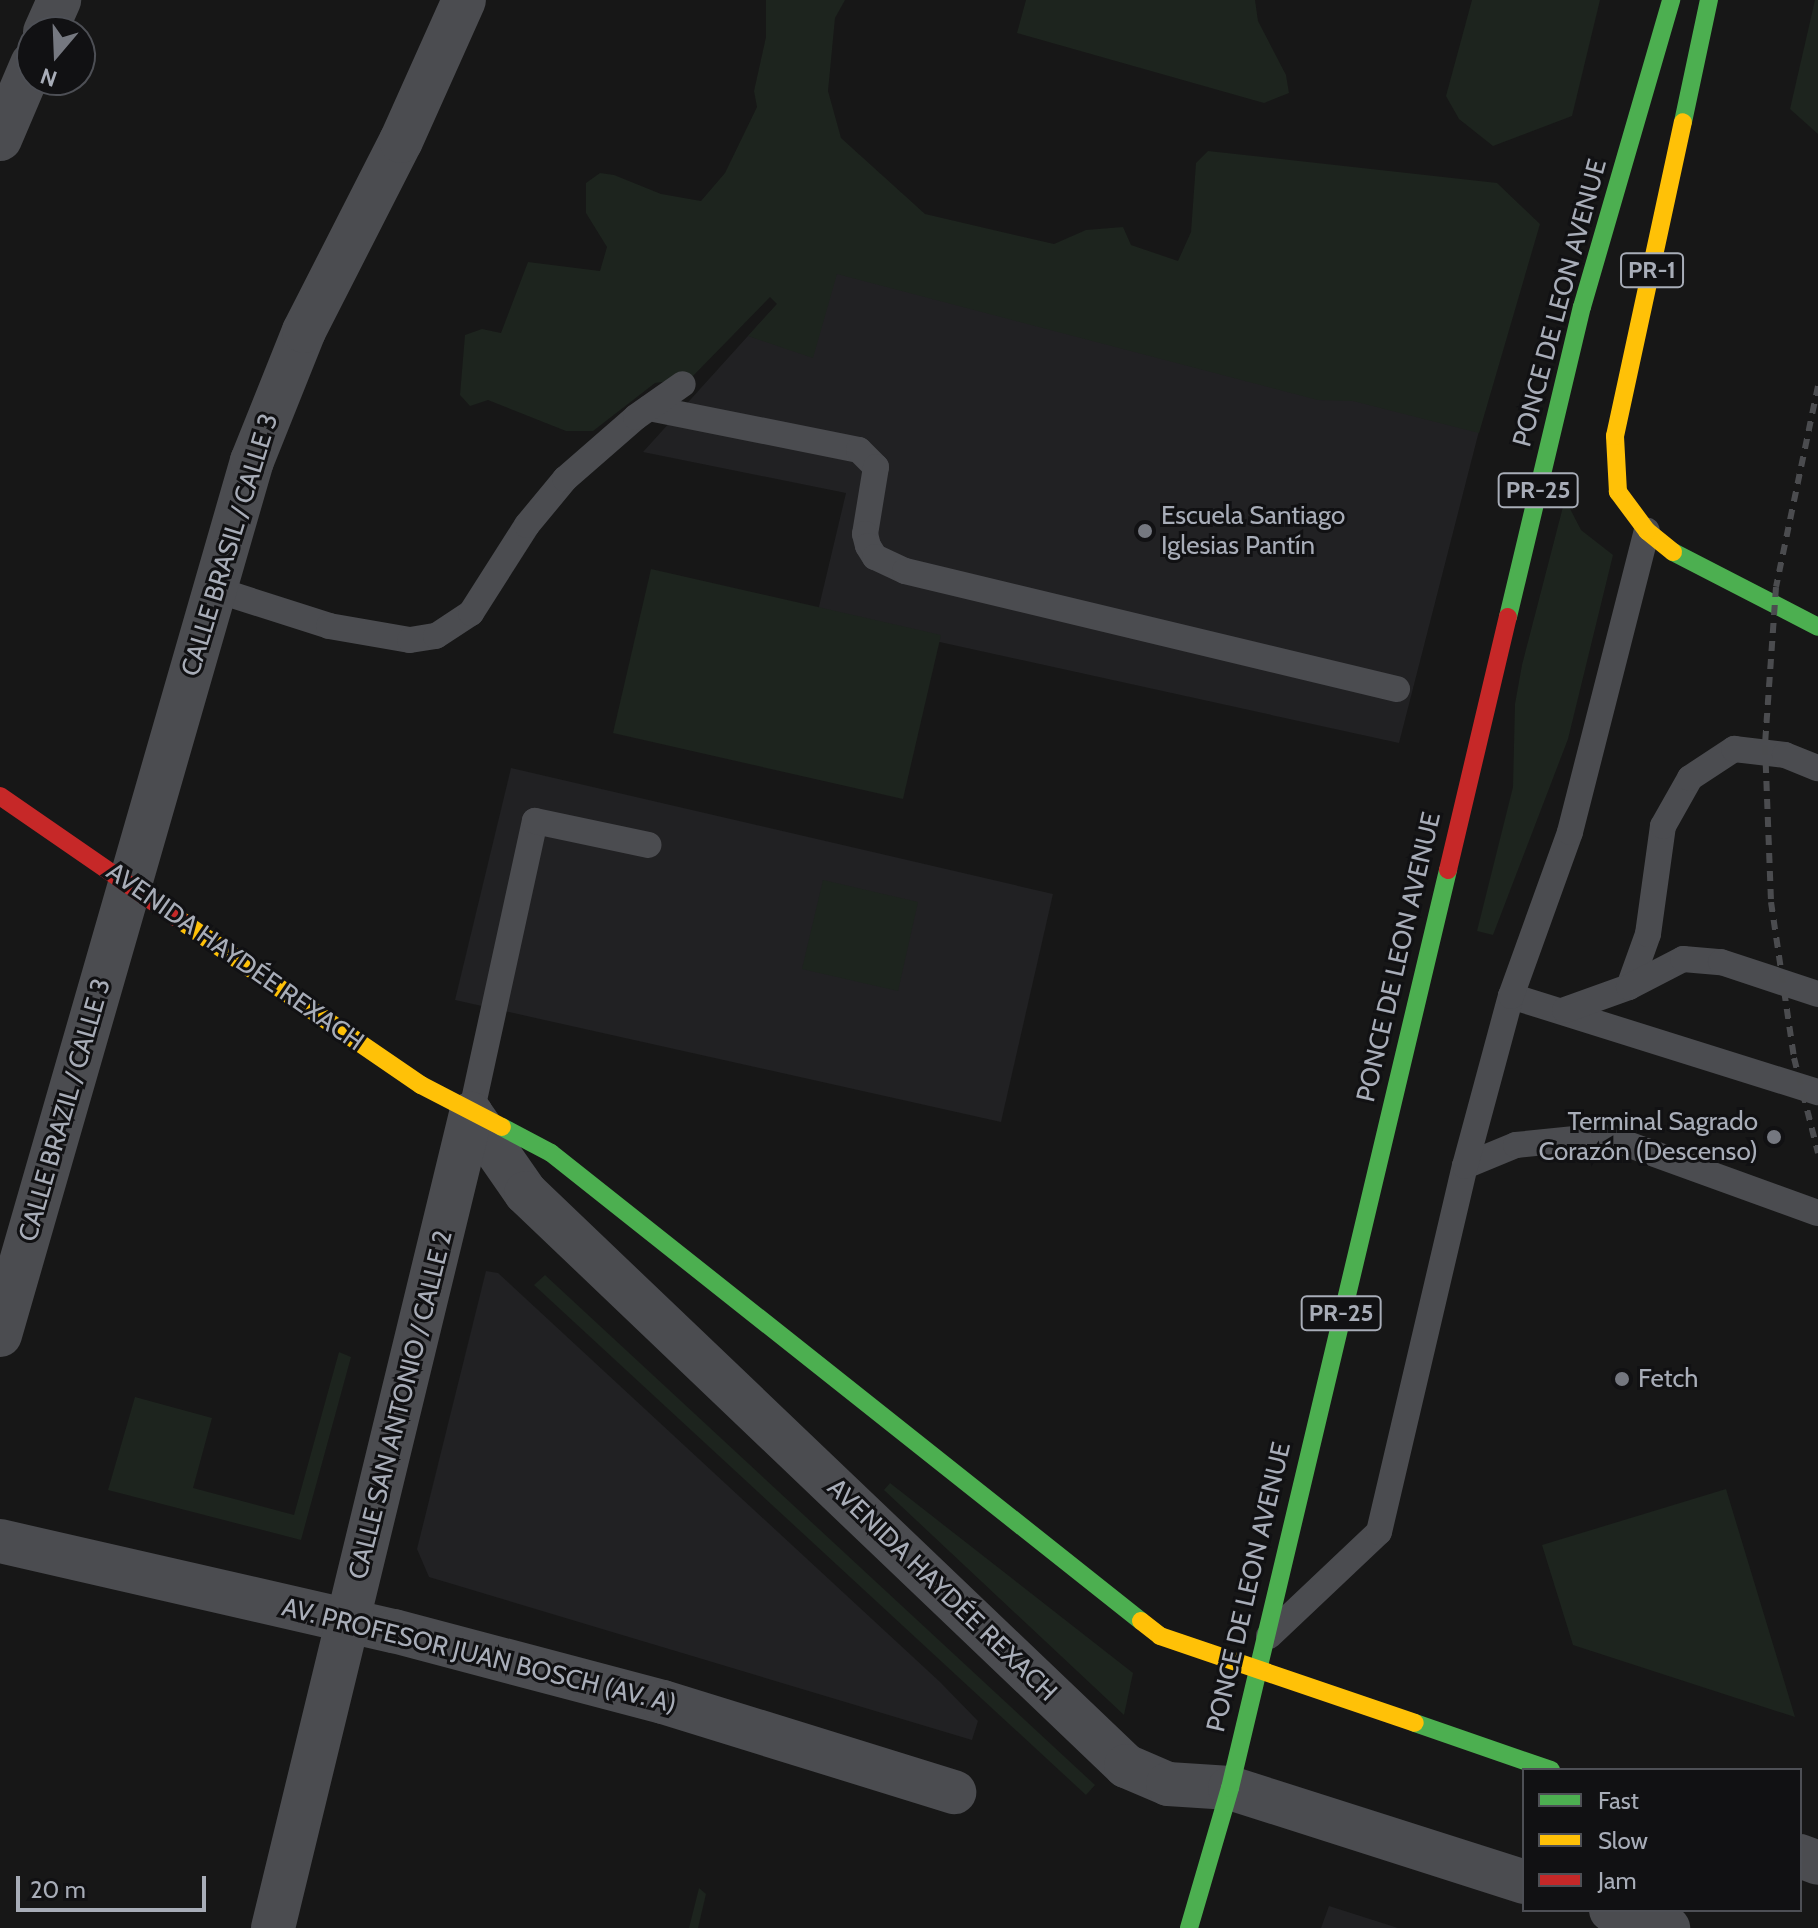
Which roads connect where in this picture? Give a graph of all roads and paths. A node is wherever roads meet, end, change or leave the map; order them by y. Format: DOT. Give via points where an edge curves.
graph roads {
  1 [pos="464,0"];
  2 [pos="1671,0"];
  3 [pos="1709,0"];
  4 [pos="18,96"];
  5 [pos="0,139"];
  6 [pos="683,384"];
  7 [pos="649,408"];
  8 [pos="1647,531"];
  9 [pos="214,589"];
  10 [pos="1818,627"];
  11 [pos="1397,689"];
  12 [pos="1818,768"];
  13 [pos="0,796"];
  14 [pos="649,845"];
  15 [pos="129,885"];
  16 [pos="1629,987"];
  17 [pos="1818,994"];
  18 [pos="1511,996"];
  19 [pos="1565,1010"];
  20 [pos="1818,1092"];
  21 [pos="471,1114"];
  22 [pos="1465,1166"];
  23 [pos="1818,1213"];
  24 [pos="0,1335"];
  25 [pos="0,1541"];
  26 [pos="348,1622"];
  27 [pos="1262,1642"];
  28 [pos="1255,1669"];
  29 [pos="1545,1768"];
  30 [pos="1230,1788"];
  31 [pos="954,1792"];
  32 [pos="1522,1881"];
  33 [pos="1617,1912"];
  34 [pos="273,1928"];
  35 [pos="1189,1928"];
  36 [pos="1668,1928"];
  1 -- 9 [label="street, CALLE BRASIL / CALLE 3" via="401,141 304,331 252,461"];
  2 -- 27 [label="main road, PONCE DE LEON AVENUE / PR-25" via="1582,307"];
  3 -- 8 [label="main road, PR-1" via="1615,436 1618,492"];
  4 -- 5 [label="street"];
  6 -- 7 [label="lane"];
  7 -- 9 [label="lane" via="565,479 527,525 471,613 436,636 410,640 341,628"];
  7 -- 11 [label="lane" via="859,450 876,467 865,534 868,546 875,557 905,571"];
  8 -- 10 [label="main road, PR-1" via="1673,552"];
  8 -- 18 [label="lane" via="1570,832"];
  9 -- 15 [label="street, CALLE BRASIL / CALLE 3"];
  12 -- 16 [label="lane" via="1785,755 1734,749 1690,778 1663,826 1648,934"];
  13 -- 15 [label="main road, AVENIDA HAYDÉE REXACH"];
  14 -- 21 [label="lane" via="535,821"];
  15 -- 21 [label="main road, AVENIDA HAYDÉE REXACH"];
  15 -- 24 [label="street, CALLE BRAZIL / CALLE 3"];
  16 -- 17 [label="lane" via="1683,959 1721,962"];
  16 -- 19 [label="lane"];
  18 -- 19 [label="lane"];
  18 -- 22 [label="lane"];
  19 -- 20 [label="lane"];
  21 -- 26 [label="street, CALLE SAN ANTONIO / CALLE 2"];
  21 -- 28 [label="main road, AVENIDA HAYDÉE REXACH" via="551,1153 1160,1636"];
  21 -- 30 [label="street, AVENIDA HAYDÉE REXACH" via="526,1193 1126,1766 1168,1784"];
  22 -- 23 [label="lane" via="1516,1145 1605,1136"];
  22 -- 27 [label="lane" via="1379,1532"];
  25 -- 26 [label="street, AV. PROFESOR JUAN BOSCH (AV. A)"];
  26 -- 31 [label="street, AV. PROFESOR JUAN BOSCH (AV. A)" via="663,1702"];
  26 -- 34 [label="street, CALLE SAN ANTONIO / CALLE 2"];
  27 -- 28 [label="main road, PONCE DE LEON AVENUE / PR-25"];
  28 -- 29 [label="main road, AVENIDA HAYDÉE REXACH"];
  28 -- 30 [label="main road, PONCE DE LEON AVENUE / PR-25"];
  30 -- 32 [label="street, AVENIDA HAYDÉE REXACH"];
  30 -- 35 [label="main road, PONCE DE LEON AVENUE / PR-25"];
  33 -- 36 [label="street"];
}
